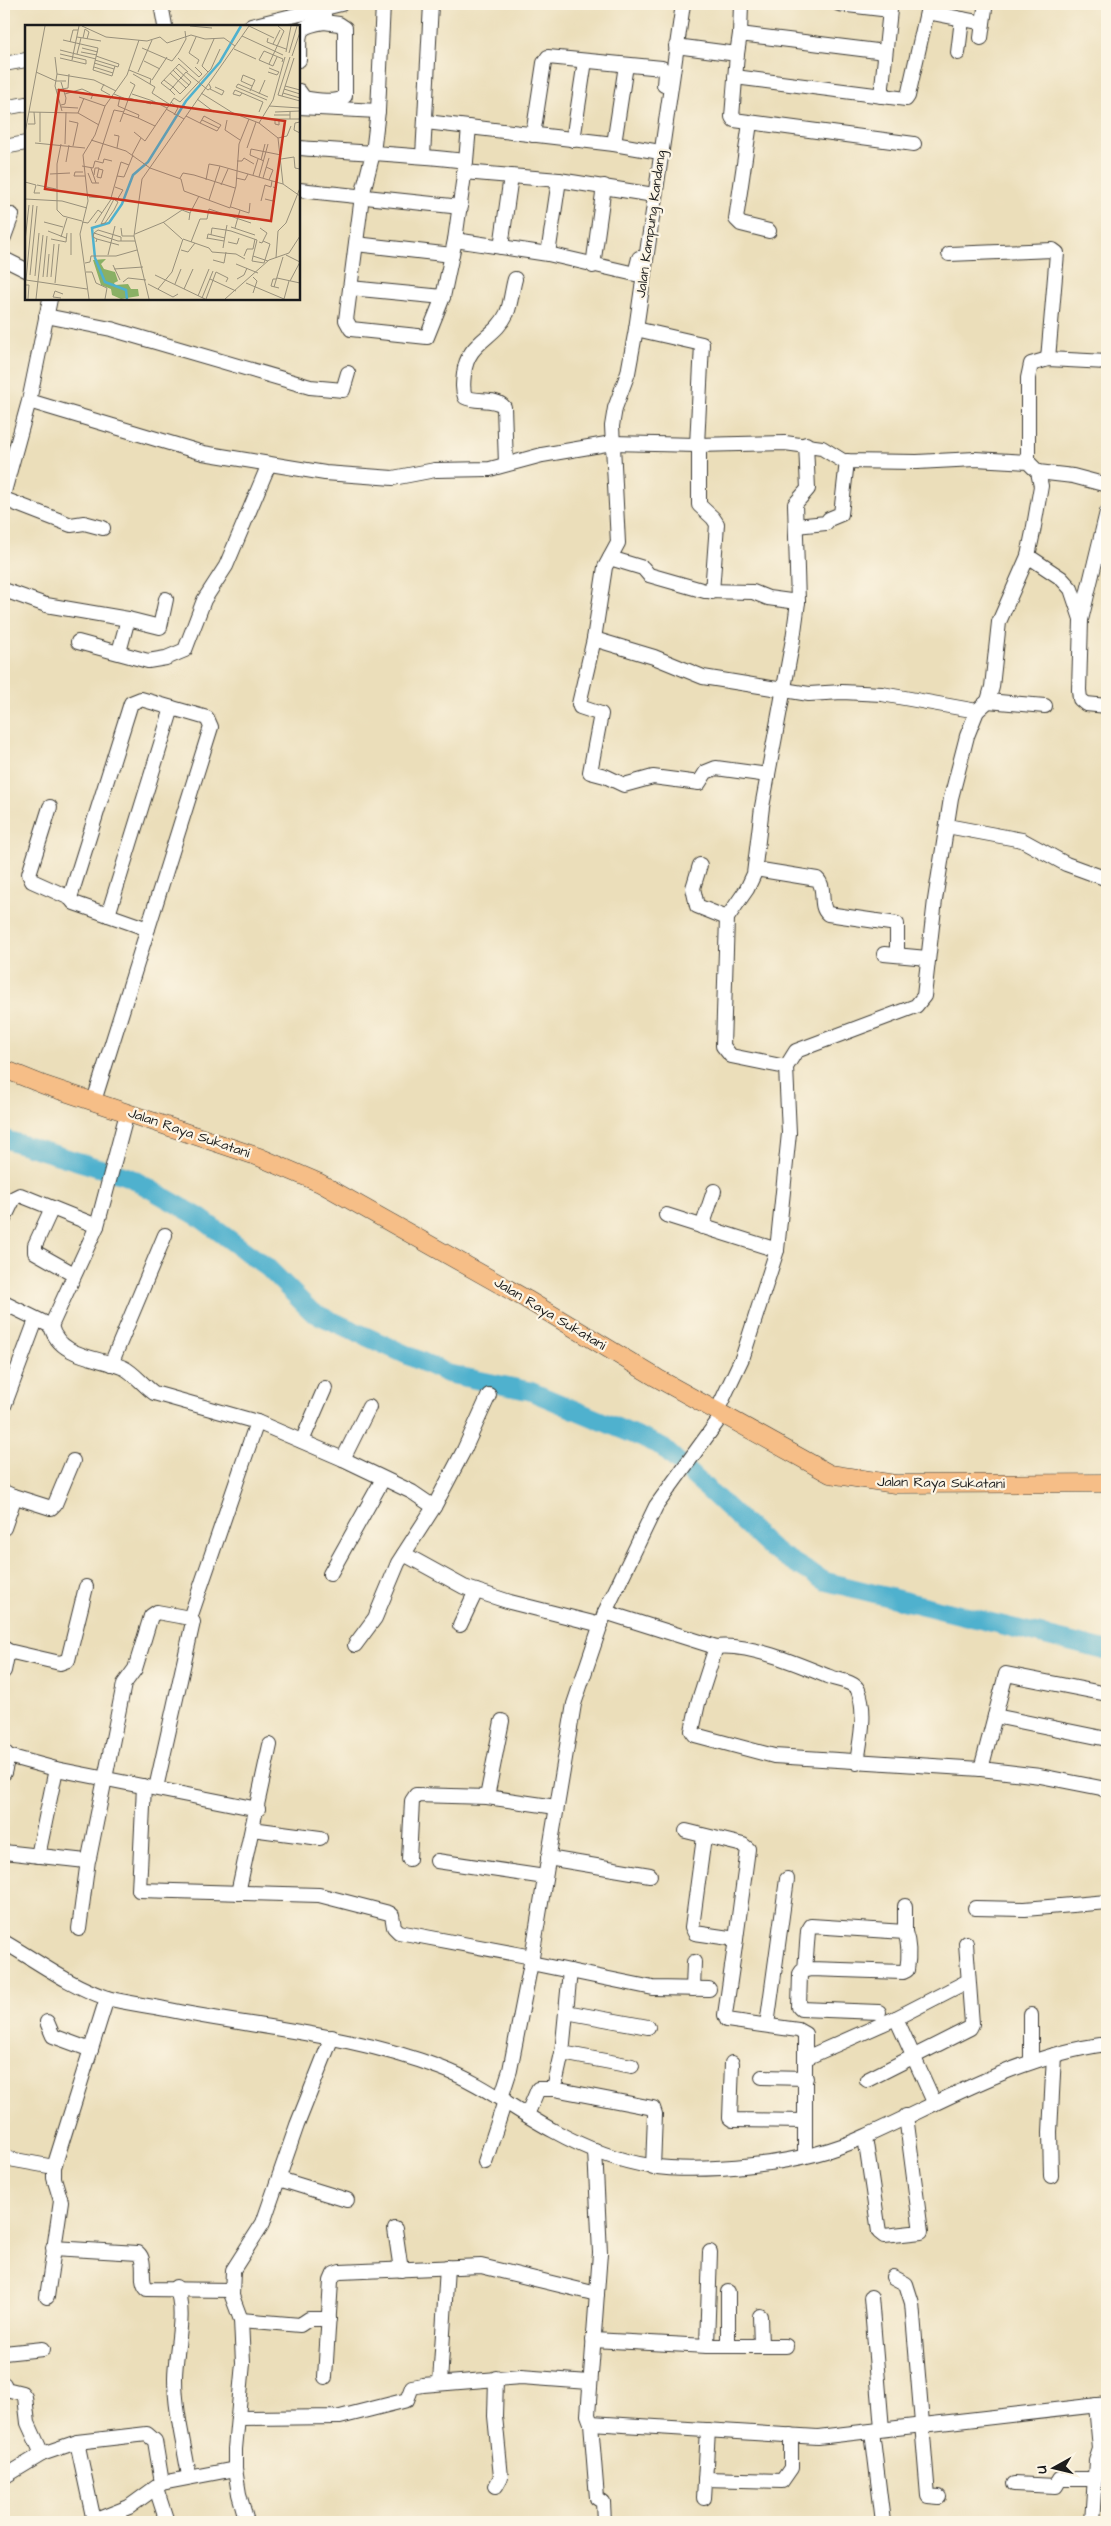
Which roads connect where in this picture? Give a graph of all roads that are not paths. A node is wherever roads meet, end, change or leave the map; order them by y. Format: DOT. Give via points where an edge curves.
graph roads {
  1 [pos="161,4"];
  2 [pos="341,4"];
  3 [pos="383,4"];
  4 [pos="431,4"];
  5 [pos="683,4"];
  6 [pos="741,4"];
  7 [pos="840,4"];
  8 [pos="324,15"];
  9 [pos="962,19"];
  10 [pos="165,25"];
  11 [pos="257,25"];
  12 [pos="300,32"];
  13 [pos="740,34"];
  14 [pos="980,38"];
  15 [pos="676,46"];
  16 [pos="885,52"];
  17 [pos="958,53"];
  18 [pos="737,54"];
  19 [pos="25,60"];
  20 [pos="585,61"];
  21 [pos="4,64"];
  22 [pos="626,65"];
  23 [pos="734,77"];
  24 [pos="300,92"];
  25 [pos="881,96"];
  26 [pos="25,104"];
  27 [pos="300,107"];
  28 [pos="4,108"];
  29 [pos="378,111"];
  30 [pos="426,122"];
  31 [pos="750,124"];
  32 [pos="469,127"];
  33 [pos="533,135"];
  34 [pos="573,140"];
  35 [pos="25,143"];
  36 [pos="614,144"];
  37 [pos="914,144"];
  38 [pos="4,147"];
  39 [pos="300,148"];
  40 [pos="654,151"];
  41 [pos="373,154"];
  42 [pos="423,156"];
  43 [pos="465,166"];
  44 [pos="511,176"];
  45 [pos="560,180"];
  46 [pos="604,186"];
  47 [pos="300,190"];
  48 [pos="651,195"];
  49 [pos="362,196"];
  50 [pos="461,207"];
  51 [pos="12,215"];
  52 [pos="769,230"];
  53 [pos="4,237"];
  54 [pos="455,240"];
  55 [pos="356,244"];
  56 [pos="501,247"];
  57 [pos="548,254"];
  58 [pos="949,254"];
  59 [pos="452,255"];
  60 [pos="4,259"];
  61 [pos="593,266"];
  62 [pos="25,270"];
  63 [pos="515,278"];
  64 [pos="350,288"];
  65 [pos="443,297"];
  66 [pos="50,300"];
  67 [pos="46,316"];
  68 [pos="636,329"];
  69 [pos="1048,359"];
  70 [pos="1107,362"];
  71 [pos="348,373"];
  72 [pos="29,401"];
  73 [pos="612,443"];
  74 [pos="806,444"];
  75 [pos="698,445"];
  76 [pos="847,461"];
  77 [pos="269,464"];
  78 [pos="506,464"];
  79 [pos="1033,467"];
  80 [pos="1107,485"];
  81 [pos="4,492"];
  82 [pos="4,499"];
  83 [pos="1107,512"];
  84 [pos="796,526"];
  85 [pos="103,528"];
  86 [pos="1028,556"];
  87 [pos="610,558"];
  88 [pos="4,590"];
  89 [pos="712,592"];
  90 [pos="166,599"];
  91 [pos="798,602"];
  92 [pos="128,619"];
  93 [pos="1081,620"];
  94 [pos="594,639"];
  95 [pos="78,642"];
  96 [pos="119,652"];
  97 [pos="785,692"];
  98 [pos="988,701"];
  99 [pos="1046,706"];
  100 [pos="1107,706"];
  101 [pos="172,708"];
  102 [pos="977,711"];
  103 [pos="768,775"];
  104 [pos="50,807"];
  105 [pos="947,826"];
  106 [pos="700,865"];
  107 [pos="755,869"];
  108 [pos="1107,880"];
  109 [pos="70,898"];
  110 [pos="108,915"];
  111 [pos="727,918"];
  112 [pos="148,929"];
  113 [pos="927,958"];
  114 [pos="786,1067"];
  115 [pos="4,1069"];
  116 [pos="94,1101"];
  117 [pos="128,1113"];
  118 [pos="714,1191"];
  119 [pos="52,1208"];
  120 [pos="666,1215"];
  121 [pos="4,1219"];
  122 [pos="97,1226"];
  123 [pos="702,1227"];
  124 [pos="165,1235"];
  125 [pos="777,1250"];
  126 [pos="74,1274"];
  127 [pos="4,1303"];
  128 [pos="36,1320"];
  129 [pos="51,1326"];
  130 [pos="111,1364"];
  131 [pos="325,1388"];
  132 [pos="490,1395"];
  133 [pos="4,1406"];
  134 [pos="369,1407"];
  135 [pos="720,1413"];
  136 [pos="257,1422"];
  137 [pos="302,1441"];
  138 [pos="342,1458"];
  139 [pos="73,1461"];
  140 [pos="383,1479"];
  141 [pos="1107,1482"];
  142 [pos="8,1494"];
  143 [pos="434,1507"];
  144 [pos="4,1528"];
  145 [pos="404,1554"];
  146 [pos="330,1574"];
  147 [pos="86,1587"];
  148 [pos="476,1591"];
  149 [pos="190,1618"];
  150 [pos="603,1619"];
  151 [pos="460,1625"];
  152 [pos="355,1645"];
  153 [pos="716,1647"];
  154 [pos="6,1649"];
  155 [pos="4,1671"];
  156 [pos="1107,1694"];
  157 [pos="995,1716"];
  158 [pos="502,1721"];
  159 [pos="1107,1739"];
  160 [pos="270,1745"];
  161 [pos="6,1754"];
  162 [pos="857,1763"];
  163 [pos="56,1769"];
  164 [pos="981,1769"];
  165 [pos="4,1773"];
  166 [pos="105,1778"];
  167 [pos="150,1787"];
  168 [pos="1107,1791"];
  169 [pos="487,1797"];
  170 [pos="556,1807"];
  171 [pos="258,1809"];
  172 [pos="252,1829"];
  173 [pos="686,1831"];
  174 [pos="704,1837"];
  175 [pos="320,1838"];
  176 [pos="4,1852"];
  177 [pos="38,1856"];
  178 [pos="548,1858"];
  179 [pos="409,1859"];
  180 [pos="88,1860"];
  181 [pos="437,1861"];
  182 [pos="650,1875"];
  183 [pos="545,1877"];
  184 [pos="787,1879"];
  185 [pos="238,1893"];
  186 [pos="1107,1902"];
  187 [pos="905,1906"];
  188 [pos="975,1908"];
  189 [pos="79,1929"];
  190 [pos="905,1932"];
  191 [pos="736,1939"];
  192 [pos="4,1942"];
  193 [pos="966,1943"];
  194 [pos="531,1960"];
  195 [pos="694,1962"];
  196 [pos="805,1970"];
  197 [pos="570,1971"];
  198 [pos="968,1981"];
  199 [pos="693,1989"];
  200 [pos="709,1989"];
  201 [pos="108,1998"];
  202 [pos="806,2010"];
  203 [pos="566,2012"];
  204 [pos="879,2012"];
  205 [pos="1031,2015"];
  206 [pos="896,2018"];
  207 [pos="48,2022"];
  208 [pos="767,2025"];
  209 [pos="648,2027"];
  210 [pos="803,2032"];
  211 [pos="332,2037"];
  212 [pos="1107,2044"];
  213 [pos="91,2050"];
  214 [pos="562,2053"];
  215 [pos="1054,2055"];
  216 [pos="915,2056"];
  217 [pos="806,2058"];
  218 [pos="1031,2062"];
  219 [pos="732,2063"];
  220 [pos="632,2066"];
  221 [pos="762,2076"];
  222 [pos="806,2078"];
  223 [pos="867,2080"];
  224 [pos="554,2090"];
  225 [pos="503,2100"];
  226 [pos="934,2102"];
  227 [pos="527,2115"];
  228 [pos="906,2116"];
  229 [pos="805,2121"];
  230 [pos="865,2137"];
  231 [pos="595,2150"];
  232 [pos="805,2156"];
  233 [pos="4,2158"];
  234 [pos="486,2162"];
  235 [pos="54,2167"];
  236 [pos="653,2168"];
  237 [pos="1051,2176"];
  238 [pos="279,2179"];
  239 [pos="347,2200"];
  240 [pos="396,2229"];
  241 [pos="53,2248"];
  242 [pos="710,2252"];
  243 [pos="447,2267"];
  244 [pos="401,2270"];
  245 [pos="893,2277"];
  246 [pos="176,2287"];
  247 [pos="231,2290"];
  248 [pos="728,2292"];
  249 [pos="598,2294"];
  250 [pos="47,2297"];
  251 [pos="871,2297"];
  252 [pos="760,2316"];
  253 [pos="329,2319"];
  254 [pos="241,2320"];
  255 [pos="593,2340"];
  256 [pos="707,2346"];
  257 [pos="728,2346"];
  258 [pos="761,2346"];
  259 [pos="786,2346"];
  260 [pos="43,2349"];
  261 [pos="4,2353"];
  262 [pos="326,2377"];
  263 [pos="496,2378"];
  264 [pos="590,2382"];
  265 [pos="4,2384"];
  266 [pos="440,2384"];
  267 [pos="1102,2404"];
  268 [pos="239,2418"];
  269 [pos="591,2423"];
  270 [pos="921,2425"];
  271 [pos="708,2430"];
  272 [pos="877,2430"];
  273 [pos="792,2435"];
  274 [pos="78,2442"];
  275 [pos="42,2454"];
  276 [pos="235,2469"];
  277 [pos="189,2476"];
  278 [pos="4,2477"];
  279 [pos="705,2479"];
  280 [pos="1095,2479"];
  281 [pos="1014,2484"];
  282 [pos="159,2485"];
  283 [pos="496,2486"];
  284 [pos="939,2497"];
  285 [pos="704,2498"];
  286 [pos="92,2521"];
  287 [pos="167,2522"];
  288 [pos="247,2522"];
  289 [pos="604,2522"];
  290 [pos="883,2522"];
  291 [pos="1092,2522"];
  1 -- 10 [label="street"];
  2 -- 8 [label="street"];
  3 -- 29 [label="street"];
  4 -- 30 [label="street"];
  5 -- 15 [label="street, Jalan Kampung Kandang"];
  6 -- 13 [label="street"];
  7 -- 16 [label="street" via="890,10"];
  8 -- 11 [label="street"];
  8 -- 12 [label="street"];
  8 -- 24 [label="street" via="345,28 345,96 339,100 311,99 304,98"];
  9 -- 14 [label="street" via="984,16"];
  9 -- 17 [label="street"];
  9 -- 25 [label="street" via="926,12 908,96 906,99"];
  13 -- 16 [label="street"];
  13 -- 18 [label="street"];
  15 -- 18 [label="street"];
  15 -- 48 [label="street, Jalan Kampung Kandang"];
  16 -- 25 [label="street"];
  18 -- 23 [label="street"];
  19 -- 21 [label="street"];
  20 -- 22 [label="street"];
  20 -- 33 [label="street" via="545,58"];
  20 -- 34 [label="street"];
  22 -- 36 [label="street"];
  22 -- 40 [label="street" via="662,68 665,73"];
  23 -- 25 [label="street"];
  23 -- 31 [label="street" via="732,119"];
  26 -- 28 [label="street"];
  27 -- 29 [label="street"];
  29 -- 41 [label="street"];
  30 -- 32 [label="street"];
  30 -- 42 [label="street"];
  31 -- 37 [label="street"];
  31 -- 52 [label="street" via="736,219 740,224"];
  32 -- 33 [label="street"];
  32 -- 43 [label="street"];
  33 -- 34 [label="street"];
  34 -- 36 [label="street"];
  35 -- 38 [label="street"];
  36 -- 40 [label="street"];
  39 -- 41 [label="street"];
  40 -- 48 [label="street"];
  41 -- 42 [label="street"];
  41 -- 49 [label="street"];
  42 -- 43 [label="street"];
  43 -- 44 [label="street"];
  43 -- 50 [label="street"];
  44 -- 45 [label="street"];
  44 -- 56 [label="street"];
  45 -- 46 [label="street"];
  45 -- 57 [label="street"];
  46 -- 48 [label="street"];
  46 -- 61 [label="street"];
  47 -- 49 [label="street"];
  48 -- 61 [label="street" via="637,272"];
  48 -- 68 [label="street, Jalan Kampung Kandang"];
  49 -- 50 [label="street"];
  49 -- 55 [label="street"];
  50 -- 54 [label="street"];
  51 -- 53 [label="street"];
  54 -- 56 [label="street"];
  54 -- 59 [label="street"];
  55 -- 59 [label="street"];
  55 -- 64 [label="street"];
  56 -- 57 [label="street"];
  57 -- 61 [label="street"];
  58 -- 69 [label="street" via="1057,252"];
  59 -- 65 [label="street"];
  60 -- 62 [label="street"];
  63 -- 78 [label="street" via="507,312 494,330 475,345 465,362 463,390 470,400 496,402 504,407"];
  64 -- 65 [label="street"];
  64 -- 65 [label="street" via="346,320 350,328 421,338 427,337"];
  66 -- 67 [label="street"];
  67 -- 71 [label="street" via="111,329 310,387 343,390"];
  67 -- 72 [label="street"];
  68 -- 73 [label="street, Jalan Kampung Kandang" via="628,373 615,408"];
  68 -- 75 [label="street" via="702,344"];
  69 -- 70 [label="street"];
  69 -- 79 [label="street" via="1032,364 1029,371"];
  72 -- 77 [label="street" via="203,453"];
  72 -- 81 [label="street"];
  73 -- 75 [label="street"];
  73 -- 78 [label="street"];
  73 -- 87 [label="street, Jalan Kampung Kandang" via="618,543"];
  74 -- 75 [label="street"];
  74 -- 76 [label="street"];
  74 -- 84 [label="street" via="808,489 795,502"];
  75 -- 89 [label="street" via="699,504 717,524"];
  76 -- 79 [label="street" via="975,459"];
  76 -- 84 [label="street" via="841,514 826,523"];
  77 -- 78 [label="street" via="325,473 393,478 435,470 490,469"];
  77 -- 96 [label="street" via="226,566 204,600 185,650 148,661"];
  79 -- 80 [label="street"];
  79 -- 86 [label="street" via="1041,486"];
  82 -- 85 [label="street" via="70,525 84,523"];
  83 -- 93 [label="street"];
  84 -- 91 [label="street"];
  86 -- 93 [label="street" via="1061,578 1071,589"];
  86 -- 98 [label="street" via="999,622"];
  87 -- 89 [label="street" via="643,568 649,575"];
  87 -- 94 [label="street, Jalan Kampung Kandang" via="605,567"];
  88 -- 92 [label="street" via="46,605"];
  89 -- 91 [label="street" via="752,592"];
  90 -- 92 [label="street" via="160,627"];
  91 -- 97 [label="street"];
  92 -- 96 [label="street"];
  93 -- 100 [label="street" via="1080,699 1086,704"];
  94 -- 97 [label="street" via="654,657 703,678"];
  94 -- 103 [label="street, Jalan Kampung Kandang" via="580,704 580,707 601,714 590,772 624,785 653,777 699,783 706,772 716,768"];
  95 -- 96 [label="street"];
  97 -- 102 [label="street" via="882,694"];
  97 -- 103 [label="street"];
  98 -- 99 [label="street"];
  98 -- 102 [label="street"];
  101 -- 109 [label="street" via="141,699 131,703"];
  101 -- 110 [label="street"];
  101 -- 112 [label="street" via="207,718 211,727"];
  102 -- 105 [label="street" via="967,736"];
  103 -- 107 [label="street"];
  104 -- 109 [label="street" via="29,874 32,881"];
  105 -- 108 [label="street" via="1022,840 1066,864"];
  105 -- 113 [label="street"];
  106 -- 111 [label="street" via="693,888 697,906"];
  107 -- 111 [label="street" via="752,881"];
  107 -- 113 [label="street" via="817,879 821,884 824,910 828,914 897,924 890,954"];
  109 -- 110 [label="street" via="74,903"];
  110 -- 112 [label="street"];
  111 -- 114 [label="street" via="723,1046 731,1056"];
  112 -- 116 [label="street"];
  113 -- 114 [label="street" via="921,1002 796,1051"];
  114 -- 125 [label="street" via="788,1133"];
  115 -- 116 [label="main road, Jalan Raya Sukatani"];
  116 -- 117 [label="main road, Jalan Raya Sukatani"];
  117 -- 122 [label="street"];
  117 -- 135 [label="main road, Jalan Raya Sukatani" via="259,1157 320,1183"];
  118 -- 123 [label="street"];
  119 -- 121 [label="street" via="20,1195 16,1196"];
  119 -- 122 [label="street"];
  119 -- 126 [label="street" via="35,1245 35,1252"];
  120 -- 123 [label="street"];
  122 -- 126 [label="street"];
  123 -- 125 [label="street"];
  124 -- 130 [label="street"];
  125 -- 135 [label="street" via="743,1356"];
  126 -- 129 [label="street"];
  127 -- 128 [label="street"];
  128 -- 129 [label="street"];
  128 -- 133 [label="street"];
  129 -- 130 [label="street" via="56,1340 68,1350"];
  130 -- 136 [label="street" via="127,1369 154,1393"];
  131 -- 137 [label="street"];
  132 -- 143 [label="street"];
  134 -- 138 [label="street"];
  135 -- 141 [label="main road, Jalan Raya Sukatani" via="823,1470 856,1479 947,1485"];
  135 -- 150 [label="street" via="656,1506"];
  136 -- 137 [label="street"];
  136 -- 149 [label="street"];
  137 -- 138 [label="street"];
  138 -- 140 [label="street"];
  139 -- 142 [label="street" via="51,1508"];
  140 -- 143 [label="street" via="412,1492"];
  140 -- 146 [label="street"];
  142 -- 144 [label="street" via="14,1501"];
  143 -- 145 [label="street"];
  145 -- 148 [label="street" via="445,1578"];
  145 -- 152 [label="street" via="375,1618"];
  147 -- 154 [label="street" via="68,1660 60,1663"];
  148 -- 150 [label="street" via="510,1602"];
  148 -- 151 [label="street"];
  149 -- 166 [label="street" via="157,1612 152,1614 135,1669 124,1684"];
  149 -- 167 [label="street" via="193,1622"];
  150 -- 153 [label="street"];
  150 -- 170 [label="street" via="574,1704"];
  153 -- 162 [label="street" via="752,1651 815,1669 854,1685 858,1689 862,1716"];
  153 -- 162 [label="street" via="692,1733 774,1756"];
  154 -- 155 [label="street"];
  156 -- 157 [label="street" via="1006,1674"];
  157 -- 159 [label="street"];
  157 -- 164 [label="street"];
  158 -- 169 [label="street"];
  160 -- 171 [label="street"];
  161 -- 163 [label="street"];
  161 -- 165 [label="street"];
  162 -- 164 [label="street"];
  163 -- 166 [label="street"];
  163 -- 177 [label="street"];
  164 -- 168 [label="street" via="1040,1776"];
  166 -- 167 [label="street"];
  166 -- 180 [label="street"];
  167 -- 171 [label="street"];
  167 -- 185 [label="street" via="137,1889"];
  169 -- 170 [label="street"];
  169 -- 179 [label="street" via="414,1796"];
  170 -- 178 [label="street"];
  171 -- 172 [label="street"];
  172 -- 175 [label="street"];
  172 -- 185 [label="street"];
  173 -- 174 [label="street"];
  174 -- 191 [label="street" via="748,1849"];
  174 -- 191 [label="street" via="692,1927 695,1933"];
  176 -- 177 [label="street"];
  177 -- 180 [label="street"];
  178 -- 182 [label="street"];
  178 -- 183 [label="street"];
  180 -- 189 [label="street"];
  181 -- 183 [label="street"];
  183 -- 194 [label="street"];
  184 -- 208 [label="street"];
  185 -- 194 [label="street" via="319,1895 389,1913 399,1932"];
  186 -- 188 [label="street" via="1025,1909"];
  187 -- 190 [label="street"];
  190 -- 196 [label="street" via="811,1926"];
  190 -- 196 [label="street" via="908,1965 903,1972"];
  191 -- 208 [label="street" via="726,2020"];
  192 -- 201 [label="street" via="69,1981"];
  193 -- 198 [label="street"];
  194 -- 197 [label="street"];
  194 -- 225 [label="street"];
  195 -- 199 [label="street"];
  196 -- 202 [label="street" via="800,1974 798,2007"];
  197 -- 199 [label="street" via="654,1988"];
  197 -- 203 [label="street"];
  198 -- 206 [label="street"];
  198 -- 216 [label="street" via="970,2028"];
  199 -- 200 [label="street"];
  201 -- 211 [label="street" via="220,2021"];
  201 -- 213 [label="street"];
  202 -- 204 [label="street"];
  202 -- 210 [label="street"];
  203 -- 209 [label="street"];
  203 -- 214 [label="street"];
  205 -- 218 [label="street"];
  206 -- 216 [label="street"];
  206 -- 217 [label="street"];
  207 -- 213 [label="street" via="53,2036"];
  208 -- 210 [label="street"];
  210 -- 217 [label="street"];
  211 -- 225 [label="street" via="441,2068"];
  211 -- 238 [label="street"];
  212 -- 215 [label="street"];
  213 -- 235 [label="street"];
  214 -- 220 [label="street"];
  214 -- 224 [label="street"];
  215 -- 218 [label="street"];
  215 -- 237 [label="street"];
  216 -- 223 [label="street"];
  216 -- 226 [label="street"];
  217 -- 222 [label="street"];
  218 -- 226 [label="street"];
  219 -- 229 [label="street" via="730,2118"];
  221 -- 222 [label="street"];
  222 -- 229 [label="street"];
  224 -- 227 [label="street" via="538,2089"];
  224 -- 236 [label="street" via="653,2108 656,2114"];
  225 -- 227 [label="street"];
  225 -- 234 [label="street"];
  226 -- 228 [label="street"];
  227 -- 231 [label="street" via="554,2132"];
  228 -- 230 [label="street"];
  228 -- 230 [label="street" via="920,2232 884,2236 879,2232"];
  229 -- 232 [label="street"];
  230 -- 232 [label="street"];
  231 -- 236 [label="street" via="627,2163"];
  231 -- 249 [label="street" via="600,2253"];
  232 -- 236 [label="street" via="737,2166 682,2170"];
  233 -- 235 [label="street"];
  235 -- 241 [label="street" via="61,2201"];
  238 -- 239 [label="street"];
  238 -- 247 [label="street" via="262,2223 233,2270"];
  240 -- 244 [label="street"];
  241 -- 246 [label="street" via="138,2253 142,2259 146,2288"];
  241 -- 250 [label="street"];
  242 -- 256 [label="street"];
  243 -- 244 [label="street"];
  243 -- 249 [label="street" via="503,2269"];
  243 -- 266 [label="street"];
  244 -- 253 [label="street" via="356,2270 334,2274"];
  245 -- 270 [label="street" via="906,2284 912,2303"];
  246 -- 247 [label="street"];
  246 -- 277 [label="street" via="180,2302 176,2400"];
  247 -- 254 [label="street"];
  248 -- 257 [label="street"];
  249 -- 255 [label="street"];
  251 -- 272 [label="street"];
  252 -- 258 [label="street"];
  253 -- 254 [label="street" via="309,2319 301,2325"];
  253 -- 262 [label="street"];
  254 -- 268 [label="street" via="243,2363"];
  255 -- 256 [label="street"];
  255 -- 264 [label="street"];
  256 -- 257 [label="street"];
  257 -- 258 [label="street"];
  258 -- 259 [label="street"];
  260 -- 261 [label="street"];
  263 -- 264 [label="street" via="521,2376"];
  263 -- 266 [label="street"];
  263 -- 283 [label="street" via="495,2416 501,2468"];
  264 -- 269 [label="street" via="588,2415"];
  265 -- 275 [label="street" via="6,2389 22,2393 25,2397 28,2423"];
  266 -- 268 [label="street" via="414,2386 407,2400 340,2417"];
  267 -- 270 [label="street"];
  267 -- 280 [label="street"];
  268 -- 276 [label="street"];
  269 -- 271 [label="street"];
  269 -- 289 [label="street" via="596,2492 597,2498 603,2502"];
  270 -- 272 [label="street"];
  270 -- 284 [label="street" via="928,2496"];
  271 -- 273 [label="street"];
  271 -- 279 [label="street"];
  272 -- 273 [label="street" via="818,2437"];
  272 -- 290 [label="street"];
  273 -- 279 [label="street" via="791,2468 782,2481"];
  274 -- 275 [label="street"];
  274 -- 282 [label="street" via="152,2436"];
  274 -- 286 [label="street"];
  275 -- 278 [label="street"];
  276 -- 277 [label="street"];
  276 -- 288 [label="street"];
  277 -- 282 [label="street"];
  279 -- 285 [label="street"];
  280 -- 281 [label="street" via="1061,2479 1056,2486"];
  280 -- 291 [label="street"];
  282 -- 286 [label="street" via="129,2507"];
  282 -- 287 [label="street"];
}
